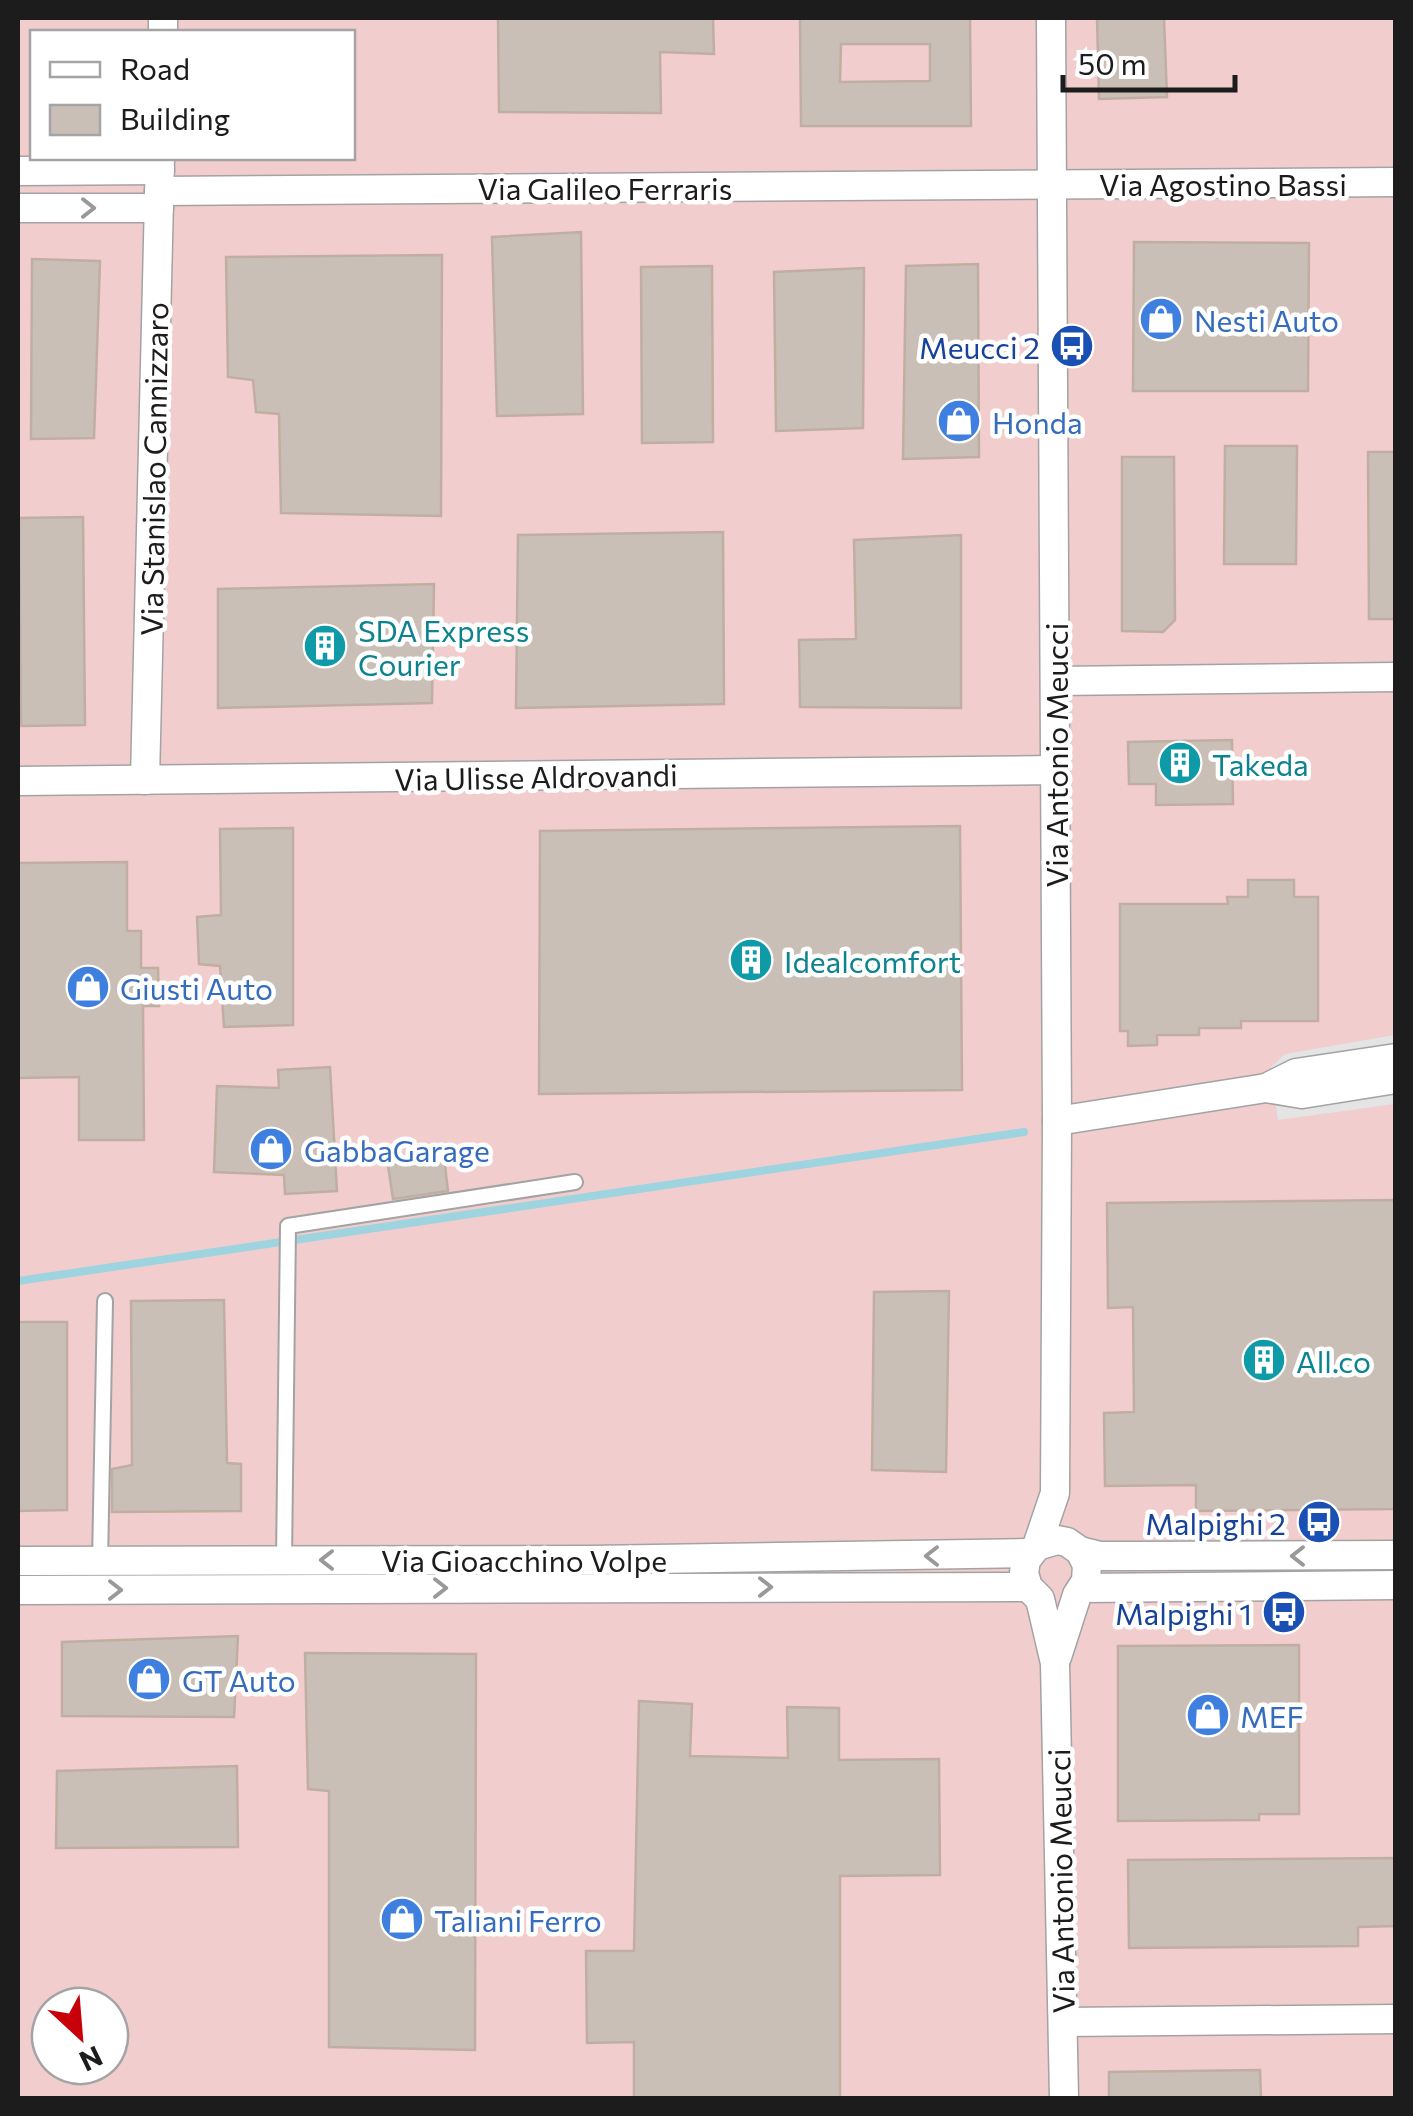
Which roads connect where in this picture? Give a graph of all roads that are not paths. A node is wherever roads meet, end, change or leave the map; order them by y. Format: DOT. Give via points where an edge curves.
graph roads {
  1 [pos="1051,18"];
  2 [pos="18,171"];
  3 [pos="160,182"];
  4 [pos="1396,182"];
  5 [pos="1052,184"];
  6 [pos="18,208"];
  7 [pos="1396,677"];
  8 [pos="1054,680"];
  9 [pos="1054,770"];
  10 [pos="145,780"];
  11 [pos="18,781"];
  12 [pos="1396,1058"];
  13 [pos="1396,1080"];
  14 [pos="1266,1088"];
  15 [pos="1056,1122"];
  16 [pos="575,1182"];
  17 [pos="106,1301"];
  18 [pos="1055,1493"];
  19 [pos="1078,1549"];
  20 [pos="1033,1550"];
  21 [pos="1396,1555"];
  22 [pos="284,1560"];
  23 [pos="18,1562"];
  24 [pos="100,1562"];
  25 [pos="1396,1584"];
  26 [pos="18,1590"];
  27 [pos="1080,1592"];
  28 [pos="1034,1593"];
  29 [pos="1056,1663"];
  30 [pos="1396,2018"];
  31 [pos="1064,2022"];
  32 [pos="1064,2098"];
  1 -- 5 [label="street, Via Antonio Meucci"];
  2 -- 3 [label="street, Via Galileo Ferraris"];
  3 -- 5 [label="street, Via Galileo Ferraris"];
  6 -- 3 [label="street, Via Galileo Ferraris, one-way"];
  3 -- 10 [label="street, Via Stanislao Cannizzaro"];
  4 -- 5 [label="street, Via Agostino Bassi"];
  5 -- 8 [label="street, Via Antonio Meucci"];
  7 -- 8 [label="street"];
  8 -- 9 [label="street, Via Antonio Meucci"];
  9 -- 10 [label="street, Via Ulisse Aldrovandi"];
  9 -- 15 [label="street, Via Antonio Meucci"];
  10 -- 11 [label="street, Via Ulisse Aldrovandi"];
  12 -- 14 [label="street" via="1296,1073"];
  13 -- 14 [label="street" via="1302,1094"];
  14 -- 15 [label="street"];
  15 -- 18 [label="street, Via Antonio Meucci"];
  16 -- 22 [label="lane" via="288,1226"];
  17 -- 24 [label="lane"];
  18 -- 19 [label="street, Via Antonio Meucci"];
  18 -- 20 [label="street, Via Antonio Meucci"];
  19 -- 20 [label="street" via="1056,1540"];
  21 -- 19 [label="street, one-way" via="1100,1556"];
  19 -- 27 [label="street, Via Antonio Meucci" via="1088,1573"];
  20 -- 22 [label="street, Via Gioacchino Volpe, one-way"];
  20 -- 28 [label="street, Via Antonio Meucci" via="1024,1574"];
  22 -- 24 [label="street, Via Gioacchino Volpe"];
  23 -- 24 [label="street, Via Gioacchino Volpe"];
  25 -- 27 [label="street"];
  26 -- 28 [label="street, Via Gioacchino Volpe, one-way"];
  27 -- 28 [label="street" via="1063,1602"];
  27 -- 29 [label="street, Via Antonio Meucci"];
  28 -- 29 [label="street, Via Antonio Meucci"];
  29 -- 31 [label="street, Via Antonio Meucci"];
  30 -- 31 [label="street"];
  31 -- 32 [label="street, Via Antonio Meucci"];
}
